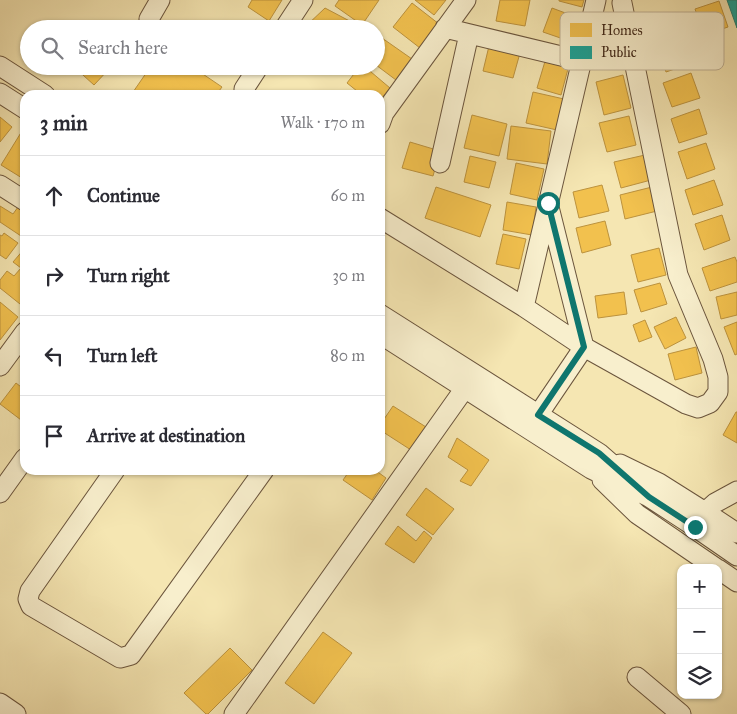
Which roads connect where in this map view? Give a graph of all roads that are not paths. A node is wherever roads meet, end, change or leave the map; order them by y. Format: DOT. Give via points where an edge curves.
graph roads {
  1 [pos="160,0"];
  2 [pos="303,0"];
  3 [pos="466,0"];
  4 [pos="629,1"];
  5 [pos="596,3"];
  6 [pos="149,19"];
  7 [pos="290,20"];
  8 [pos="445,28"];
  9 [pos="469,34"];
  10 [pos="560,56"];
  11 [pos="0,66"];
  12 [pos="580,70"];
  13 [pos="641,70"];
  14 [pos="253,75"];
  15 [pos="244,89"];
  16 [pos="37,90"];
  17 [pos="0,93"];
  18 [pos="20,106"];
  19 [pos="385,112"];
  20 [pos="440,164"];
  21 [pos="0,185"];
  22 [pos="20,198"];
  23 [pos="548,203"];
  24 [pos="385,221"];
  25 [pos="524,307"];
  26 [pos="385,317"];
  27 [pos="385,337"];
  28 [pos="20,339"];
  29 [pos="584,347"];
  30 [pos="0,366"];
  31 [pos="465,388"];
  32 [pos="538,415"];
  33 [pos="595,461"];
  34 [pos="20,465"];
  35 [pos="111,475"];
  36 [pos="260,475"];
  37 [pos="737,491"];
  38 [pos="0,492"];
  39 [pos="710,508"];
  40 [pos="737,518"];
  41 [pos="737,533"];
  42 [pos="737,556"];
  43 [pos="711,564"];
  44 [pos="722,572"];
  45 [pos="737,582"];
  46 [pos="637,677"];
  47 [pos="0,703"];
  48 [pos="16,714"];
  49 [pos="234,714"];
  50 [pos="681,714"];
  1 -- 6 [label="street"];
  2 -- 7 [label="street"];
  3 -- 8 [label="street"];
  4 -- 5 [label="street"];
  8 -- 9 [label="street"];
  8 -- 19 [label="street"];
  9 -- 10 [label="street"];
  9 -- 20 [label="street"];
  11 -- 16 [label="street"];
  12 -- 23 [label="street"];
  13 -- 29 [label="street" via="678,275 714,359 718,392 710,403 698,408 686,404"];
  14 -- 15 [label="street"];
  17 -- 18 [label="street"];
  21 -- 22 [label="street"];
  23 -- 25 [label="street"];
  23 -- 29 [label="street"];
  24 -- 25 [label="street"];
  25 -- 29 [label="street"];
  26 -- 32 [label="street"];
  27 -- 31 [label="street"];
  28 -- 30 [label="street"];
  29 -- 32 [label="street"];
  31 -- 33 [label="street"];
  31 -- 49 [label="street"];
  32 -- 33 [label="street"];
  33 -- 39 [label="street" via="659,483"];
  33 -- 42 [label="street"];
  33 -- 43 [label="street" via="637,514"];
  34 -- 38 [label="street"];
  35 -- 36 [label="street" via="30,591 28,599 31,606 120,658 131,655"];
  37 -- 39 [label="street"];
  39 -- 40 [label="street"];
  39 -- 41 [label="street"];
  44 -- 45 [label="street"];
  46 -- 50 [label="street"];
  47 -- 48 [label="street"];
}
